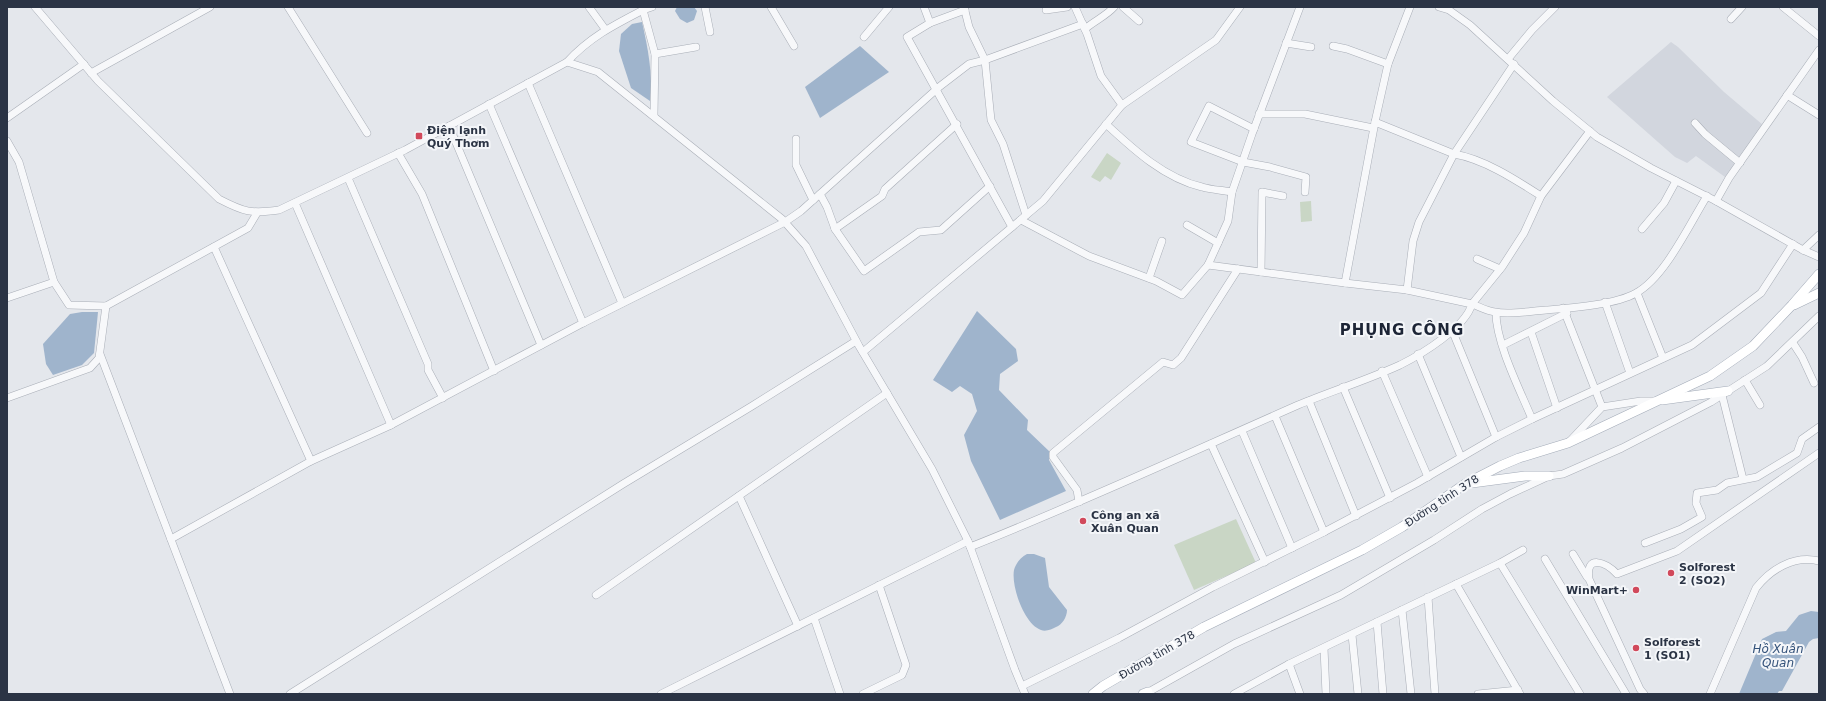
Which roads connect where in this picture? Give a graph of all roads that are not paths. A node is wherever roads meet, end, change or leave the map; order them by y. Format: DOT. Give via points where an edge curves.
graph roads {
  1 [pos="35,7"];
  2 [pos="210,7"];
  3 [pos="288,7"];
  4 [pos="589,7"];
  5 [pos="652,7"];
  6 [pos="705,7"];
  7 [pos="772,7"];
  8 [pos="889,7"];
  9 [pos="924,7"];
  10 [pos="1067,7"];
  11 [pos="1075,7"];
  12 [pos="1114,7"];
  13 [pos="1123,7"];
  14 [pos="1240,7"];
  15 [pos="1300,7"];
  16 [pos="1410,7"];
  17 [pos="1439,7"];
  18 [pos="1555,7"];
  19 [pos="1742,7"];
  20 [pos="1782,7"];
  21 [pos="1451,8"];
  22 [pos="961,9"];
  23 [pos="644,10"];
  24 [pos="1046,10"];
  25 [pos="1732,19"];
  26 [pos="1139,21"];
  27 [pos="930,23"];
  28 [pos="1084,26"];
  29 [pos="605,29"];
  30 [pos="710,32"];
  31 [pos="1819,36"];
  32 [pos="864,37"];
  33 [pos="1286,43"];
  34 [pos="794,46"];
  35 [pos="1333,46"];
  36 [pos="696,47"];
  37 [pos="1311,47"];
  38 [pos="1819,50"];
  39 [pos="655,54"];
  40 [pos="985,60"];
  41 [pos="1511,61"];
  42 [pos="567,62"];
  43 [pos="84,64"];
  44 [pos="1388,64"];
  45 [pos="91,73"];
  46 [pos="528,83"];
  47 [pos="937,89"];
  48 [pos="1787,95"];
  49 [pos="489,104"];
  50 [pos="1122,105"];
  51 [pos="1259,114"];
  52 [pos="654,115"];
  53 [pos="1819,115"];
  54 [pos="7,118"];
  55 [pos="1696,123"];
  56 [pos="957,124"];
  57 [pos="1106,124"];
  58 [pos="1374,125"];
  59 [pos="449,126"];
  60 [pos="1254,129"];
  61 [pos="1590,131"];
  62 [pos="367,133"];
  63 [pos="796,139"];
  64 [pos="7,141"];
  65 [pos="398,154"];
  66 [pos="1454,154"];
  67 [pos="1243,162"];
  68 [pos="1740,163"];
  69 [pos="348,178"];
  70 [pos="1676,181"];
  71 [pos="990,186"];
  72 [pos="1232,192"];
  73 [pos="1305,192"];
  74 [pos="820,194"];
  75 [pos="1283,196"];
  76 [pos="1541,196"];
  77 [pos="1707,196"];
  78 [pos="813,200"];
  79 [pos="1716,201"];
  80 [pos="295,203"];
  81 [pos="257,213"];
  82 [pos="1024,217"];
  83 [pos="785,222"];
  84 [pos="1187,225"];
  85 [pos="1012,227"];
  86 [pos="835,229"];
  87 [pos="1642,230"];
  88 [pos="1819,235"];
  89 [pos="1162,241"];
  90 [pos="1218,243"];
  91 [pos="1792,244"];
  92 [pos="214,247"];
  93 [pos="1803,250"];
  94 [pos="1819,257"];
  95 [pos="1476,259"];
  96 [pos="1208,265"];
  97 [pos="1238,269"];
  98 [pos="1500,269"];
  99 [pos="1261,272"];
  100 [pos="1819,274"];
  101 [pos="1149,278"];
  102 [pos="54,282"];
  103 [pos="1345,283"];
  104 [pos="1407,290"];
  105 [pos="1637,292"];
  106 [pos="1819,293"];
  107 [pos="7,298"];
  108 [pos="1605,302"];
  109 [pos="622,303"];
  110 [pos="1472,304"];
  111 [pos="1792,305"];
  112 [pos="106,306"];
  113 [pos="1564,312"];
  114 [pos="1496,313"];
  115 [pos="1819,316"];
  116 [pos="583,323"];
  117 [pos="1452,330"];
  118 [pos="1531,332"];
  119 [pos="856,341"];
  120 [pos="1793,343"];
  121 [pos="1503,344"];
  122 [pos="541,345"];
  123 [pos="863,352"];
  124 [pos="100,354"];
  125 [pos="1418,354"];
  126 [pos="1663,358"];
  127 [pos="494,371"];
  128 [pos="1382,371"];
  129 [pos="1630,373"];
  130 [pos="1745,380"];
  131 [pos="1814,383"];
  132 [pos="1343,387"];
  133 [pos="1595,391"];
  134 [pos="887,393"];
  135 [pos="1725,393"];
  136 [pos="7,398"];
  137 [pos="443,398"];
  138 [pos="1655,400"];
  139 [pos="1309,401"];
  140 [pos="1760,405"];
  141 [pos="1602,407"];
  142 [pos="1557,408"];
  143 [pos="1275,416"];
  144 [pos="1532,419"];
  145 [pos="391,425"];
  146 [pos="1819,427"];
  147 [pos="1242,431"];
  148 [pos="1496,437"];
  149 [pos="1568,443"];
  150 [pos="1211,444"];
  151 [pos="1819,453"];
  152 [pos="1462,458"];
  153 [pos="311,461"];
  154 [pos="1549,476"];
  155 [pos="1428,477"];
  156 [pos="1743,479"];
  157 [pos="1464,484"];
  158 [pos="739,496"];
  159 [pos="1390,498"];
  160 [pos="1079,502"];
  161 [pos="1356,516"];
  162 [pos="1324,532"];
  163 [pos="171,539"];
  164 [pos="1645,543"];
  165 [pos="969,544"];
  166 [pos="1292,548"];
  167 [pos="1523,550"];
  168 [pos="1573,554"];
  169 [pos="1545,559"];
  170 [pos="1819,561"];
  171 [pos="1265,562"];
  172 [pos="1500,563"];
  173 [pos="1589,579"];
  174 [pos="1456,584"];
  175 [pos="879,585"];
  176 [pos="596,595"];
  177 [pos="1428,598"];
  178 [pos="1402,610"];
  179 [pos="814,618"];
  180 [pos="1377,622"];
  181 [pos="798,626"];
  182 [pos="1352,634"];
  183 [pos="1324,648"];
  184 [pos="1289,664"];
  185 [pos="1022,686"];
  186 [pos="1519,692"];
  187 [pos="1145,693"];
  188 [pos="230,694"];
  189 [pos="290,694"];
  190 [pos="660,694"];
  191 [pos="840,694"];
  192 [pos="863,694"];
  193 [pos="1025,694"];
  194 [pos="1093,694"];
  195 [pos="1236,694"];
  196 [pos="1300,694"];
  197 [pos="1326,694"];
  198 [pos="1358,694"];
  199 [pos="1383,694"];
  200 [pos="1411,694"];
  201 [pos="1435,694"];
  202 [pos="1478,694"];
  203 [pos="1580,694"];
  204 [pos="1626,694"];
  205 [pos="1644,694"];
  206 [pos="1710,694"];
  1 -- 43 [label="street"];
  2 -- 45 [label="street"];
  3 -- 62 [label="street"];
  4 -- 29 [label="street"];
  5 -- 23 [label="street"];
  6 -- 30 [label="street"];
  7 -- 34 [label="street"];
  8 -- 32 [label="street"];
  9 -- 27 [label="street"];
  10 -- 24 [label="street"];
  11 -- 28 [label="street"];
  12 -- 28 [label="street" via="1110,12"];
  13 -- 26 [label="street"];
  14 -- 50 [label="street" via="1216,40"];
  15 -- 33 [label="street"];
  16 -- 44 [label="street"];
  17 -- 21 [label="street"];
  18 -- 41 [label="street" via="1532,30"];
  19 -- 25 [label="street"];
  20 -- 31 [label="street"];
  21 -- 41 [label="street"];
  22 -- 27 [label="street"];
  22 -- 40 [label="street"];
  23 -- 29 [label="street"];
  23 -- 39 [label="street"];
  27 -- 47 [label="street" via="907,37"];
  28 -- 40 [label="street"];
  28 -- 50 [label="street" via="1101,76"];
  29 -- 42 [label="street"];
  33 -- 37 [label="street"];
  33 -- 51 [label="street"];
  35 -- 44 [label="street"];
  36 -- 39 [label="street"];
  38 -- 48 [label="street"];
  39 -- 52 [label="street"];
  40 -- 47 [label="street" via="969,64"];
  40 -- 82 [label="street" via="991,120 1003,144"];
  41 -- 61 [label="street"];
  41 -- 66 [label="street"];
  42 -- 46 [label="street"];
  42 -- 52 [label="street" via="598,72"];
  43 -- 45 [label="street"];
  43 -- 54 [label="street"];
  44 -- 58 [label="street"];
  45 -- 81 [label="street" via="219,198 240,210"];
  46 -- 49 [label="street"];
  46 -- 109 [label="street"];
  47 -- 56 [label="street"];
  47 -- 74 [label="street"];
  48 -- 53 [label="street"];
  48 -- 68 [label="street"];
  49 -- 59 [label="street"];
  49 -- 116 [label="street"];
  50 -- 57 [label="street"];
  51 -- 58 [label="street" via="1304,114"];
  51 -- 60 [label="street"];
  52 -- 83 [label="street"];
  55 -- 68 [label="street" via="1705,134"];
  56 -- 71 [label="street"];
  56 -- 86 [label="street" via="885,189 882,196"];
  57 -- 72 [label="street" via="1137,152 1169,173 1202,187"];
  57 -- 82 [label="street" via="1043,201"];
  58 -- 66 [label="street"];
  58 -- 103 [label="street"];
  59 -- 65 [label="street"];
  59 -- 122 [label="street"];
  60 -- 67 [label="street"];
  60 -- 67 [label="street" via="1209,106 1191,142"];
  61 -- 70 [label="street"];
  61 -- 76 [label="street"];
  63 -- 78 [label="street" via="796,165"];
  64 -- 102 [label="street" via="19,162"];
  65 -- 69 [label="street"];
  65 -- 127 [label="street" via="422,194"];
  66 -- 76 [label="street" via="1465,155 1510,177"];
  66 -- 104 [label="street" via="1419,222"];
  67 -- 72 [label="street"];
  67 -- 73 [label="street" via="1306,177"];
  68 -- 79 [label="street"];
  69 -- 80 [label="street"];
  69 -- 137 [label="street" via="428,364 428,370"];
  70 -- 77 [label="street"];
  70 -- 87 [label="street" via="1664,203"];
  71 -- 85 [label="street"];
  71 -- 86 [label="street" via="941,230 919,232 864,271"];
  72 -- 90 [label="street" via="1228,221"];
  74 -- 78 [label="street"];
  74 -- 86 [label="street"];
  75 -- 99 [label="street" via="1262,192"];
  76 -- 98 [label="street" via="1524,233"];
  77 -- 79 [label="street"];
  77 -- 105 [label="street" via="1662,268"];
  78 -- 83 [label="street"];
  79 -- 91 [label="street"];
  80 -- 81 [label="street" via="279,210"];
  80 -- 145 [label="street"];
  81 -- 92 [label="street" via="248,228"];
  82 -- 85 [label="street"];
  82 -- 101 [label="street" via="1089,256"];
  83 -- 109 [label="street"];
  83 -- 119 [label="street" via="806,246"];
  84 -- 90 [label="street"];
  85 -- 123 [label="street"];
  88 -- 93 [label="street"];
  89 -- 101 [label="street"];
  90 -- 96 [label="street"];
  91 -- 93 [label="street"];
  91 -- 126 [label="street" via="1761,293 1692,345"];
  92 -- 112 [label="street"];
  92 -- 153 [label="street"];
  93 -- 94 [label="street"];
  95 -- 98 [label="street"];
  96 -- 97 [label="street"];
  96 -- 101 [label="street" via="1182,295"];
  97 -- 99 [label="street"];
  97 -- 160 [label="street" via="1181,358 1172,365 1163,362 1053,453 1053,457 1077,490"];
  98 -- 110 [label="street"];
  99 -- 103 [label="street"];
  100 -- 111 [label="main road, Đường tỉnh 378"];
  102 -- 107 [label="street"];
  102 -- 112 [label="street" via="69,306"];
  103 -- 104 [label="street"];
  104 -- 110 [label="street"];
  105 -- 108 [label="street"];
  105 -- 126 [label="street"];
  106 -- 111 [label="main road"];
  108 -- 113 [label="street"];
  108 -- 129 [label="street"];
  109 -- 116 [label="street"];
  110 -- 114 [label="street"];
  110 -- 117 [label="street"];
  111 -- 138 [label="main road, Đường tỉnh 378" via="1753,346 1710,376"];
  112 -- 124 [label="street"];
  113 -- 114 [label="street"];
  113 -- 118 [label="street"];
  113 -- 133 [label="street"];
  114 -- 121 [label="street" via="1496,324"];
  115 -- 120 [label="street"];
  116 -- 122 [label="street"];
  117 -- 125 [label="street" via="1448,336"];
  117 -- 148 [label="street"];
  118 -- 121 [label="street"];
  118 -- 142 [label="street"];
  119 -- 123 [label="street"];
  119 -- 189 [label="street"];
  120 -- 130 [label="street" via="1767,366"];
  120 -- 131 [label="street"];
  121 -- 144 [label="street"];
  122 -- 127 [label="street"];
  123 -- 134 [label="street"];
  124 -- 136 [label="street" via="90,368"];
  124 -- 163 [label="street"];
  125 -- 128 [label="street"];
  125 -- 152 [label="street"];
  126 -- 129 [label="street"];
  127 -- 137 [label="street"];
  128 -- 132 [label="street"];
  128 -- 155 [label="street"];
  129 -- 133 [label="street"];
  130 -- 135 [label="street"];
  130 -- 140 [label="street"];
  132 -- 139 [label="street"];
  132 -- 159 [label="street"];
  133 -- 141 [label="street"];
  133 -- 142 [label="street"];
  134 -- 158 [label="street"];
  134 -- 165 [label="street" via="932,469"];
  135 -- 138 [label="main road"];
  135 -- 154 [label="street" via="1622,448 1563,474"];
  135 -- 156 [label="street"];
  137 -- 145 [label="street"];
  138 -- 141 [label="street"];
  138 -- 149 [label="main road, Đường tỉnh 378"];
  139 -- 143 [label="street"];
  139 -- 161 [label="street"];
  141 -- 149 [label="street"];
  142 -- 144 [label="street"];
  143 -- 147 [label="street"];
  143 -- 162 [label="street"];
  144 -- 148 [label="street"];
  145 -- 153 [label="street"];
  146 -- 156 [label="street" via="1802,440 1797,454 1757,477"];
  147 -- 150 [label="street"];
  147 -- 166 [label="street"];
  148 -- 152 [label="street"];
  149 -- 157 [label="main road, Đường tỉnh 378" via="1519,458"];
  150 -- 160 [label="street"];
  150 -- 171 [label="street"];
  151 -- 173 [label="street" via="1677,551 1617,574 1606,563 1596,562 1590,566"];
  152 -- 155 [label="street"];
  153 -- 163 [label="street"];
  154 -- 157 [label="main road" via="1525,476"];
  154 -- 187 [label="street" via="1482,509 1341,595 1234,644"];
  155 -- 159 [label="street"];
  156 -- 164 [label="street" via="1727,483 1717,490 1697,493 1696,503 1702,517 1681,530"];
  157 -- 194 [label="main road, Đường tỉnh 378" via="1414,520 1376,542 1204,627"];
  158 -- 176 [label="street"];
  158 -- 181 [label="street"];
  159 -- 161 [label="street"];
  160 -- 165 [label="street"];
  161 -- 162 [label="street"];
  162 -- 166 [label="street"];
  163 -- 188 [label="street"];
  165 -- 175 [label="street"];
  165 -- 185 [label="street"];
  166 -- 171 [label="street"];
  167 -- 172 [label="street"];
  168 -- 173 [label="street"];
  169 -- 204 [label="street"];
  170 -- 206 [label="street" via="1800,560 1779,567 1762,580 1756,588"];
  171 -- 185 [label="street"];
  172 -- 174 [label="street"];
  172 -- 203 [label="street"];
  173 -- 205 [label="street"];
  174 -- 177 [label="street"];
  174 -- 186 [label="street"];
  175 -- 179 [label="street"];
  175 -- 192 [label="street" via="906,665 902,675"];
  177 -- 178 [label="street"];
  177 -- 201 [label="street"];
  178 -- 180 [label="street"];
  178 -- 200 [label="street"];
  179 -- 181 [label="street"];
  179 -- 191 [label="street"];
  180 -- 182 [label="street"];
  180 -- 199 [label="street"];
  181 -- 190 [label="street"];
  182 -- 183 [label="street"];
  182 -- 198 [label="street"];
  183 -- 184 [label="street"];
  183 -- 197 [label="street"];
  184 -- 195 [label="street"];
  184 -- 196 [label="street"];
  185 -- 193 [label="street"];
  186 -- 202 [label="street"];
}
